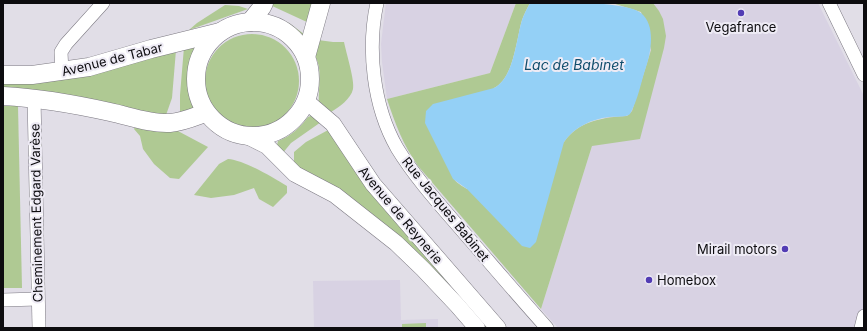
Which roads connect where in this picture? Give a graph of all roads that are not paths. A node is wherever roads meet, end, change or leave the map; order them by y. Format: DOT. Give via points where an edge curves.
graph roads {
  1 [pos="103,3"];
  2 [pos="264,3"];
  3 [pos="321,3"];
  4 [pos="378,3"];
  5 [pos="829,3"];
  6 [pos="250,22"];
  7 [pos="220,32"];
  8 [pos="306,57"];
  9 [pos="62,72"];
  10 [pos="3,75"];
  11 [pos="864,75"];
  12 [pos="3,96"];
  13 [pos="34,98"];
  14 [pos="306,101"];
  15 [pos="206,112"];
  16 [pos="249,137"];
  17 [pos="38,299"];
  18 [pos="3,300"];
  19 [pos="864,316"];
  20 [pos="39,328"];
  21 [pos="477,328"];
  22 [pos="498,328"];
  23 [pos="547,328"];
  24 [pos="860,328"];
  1 -- 9 [label="street" via="61,52"];
  2 -- 6 [label="main road"];
  3 -- 8 [label="main road"];
  4 -- 23 [label="street, Rue Jacques Babinet" via="373,29 375,75 382,111 396,147 437,202"];
  5 -- 11 [label="street"];
  6 -- 7 [label="main road"];
  6 -- 8 [label="main road" via="268,24 287,33"];
  7 -- 9 [label="main road, Avenue de Tabar"];
  7 -- 15 [label="main road" via="207,44 196,69 198,96"];
  8 -- 14 [label="main road" via="310,75"];
  9 -- 10 [label="main road, Avenue de Tabar"];
  12 -- 13 [label="main road"];
  13 -- 15 [label="main road" via="155,122 185,120"];
  13 -- 17 [label="street, Cheminement Edgard Varèse"];
  14 -- 16 [label="main road" via="297,116 284,128 267,135"];
  14 -- 22 [label="street, Avenue de Reynerie" via="331,122 373,184"];
  15 -- 16 [label="main road" via="221,128"];
  16 -- 21 [label="street, Avenue de Reynerie" via="267,146 295,174 335,195 396,243 457,304"];
  17 -- 18 [label="street"];
  17 -- 20 [label="street, Cheminement Edgard Varèse"];
  19 -- 24 [label="street"];
}
